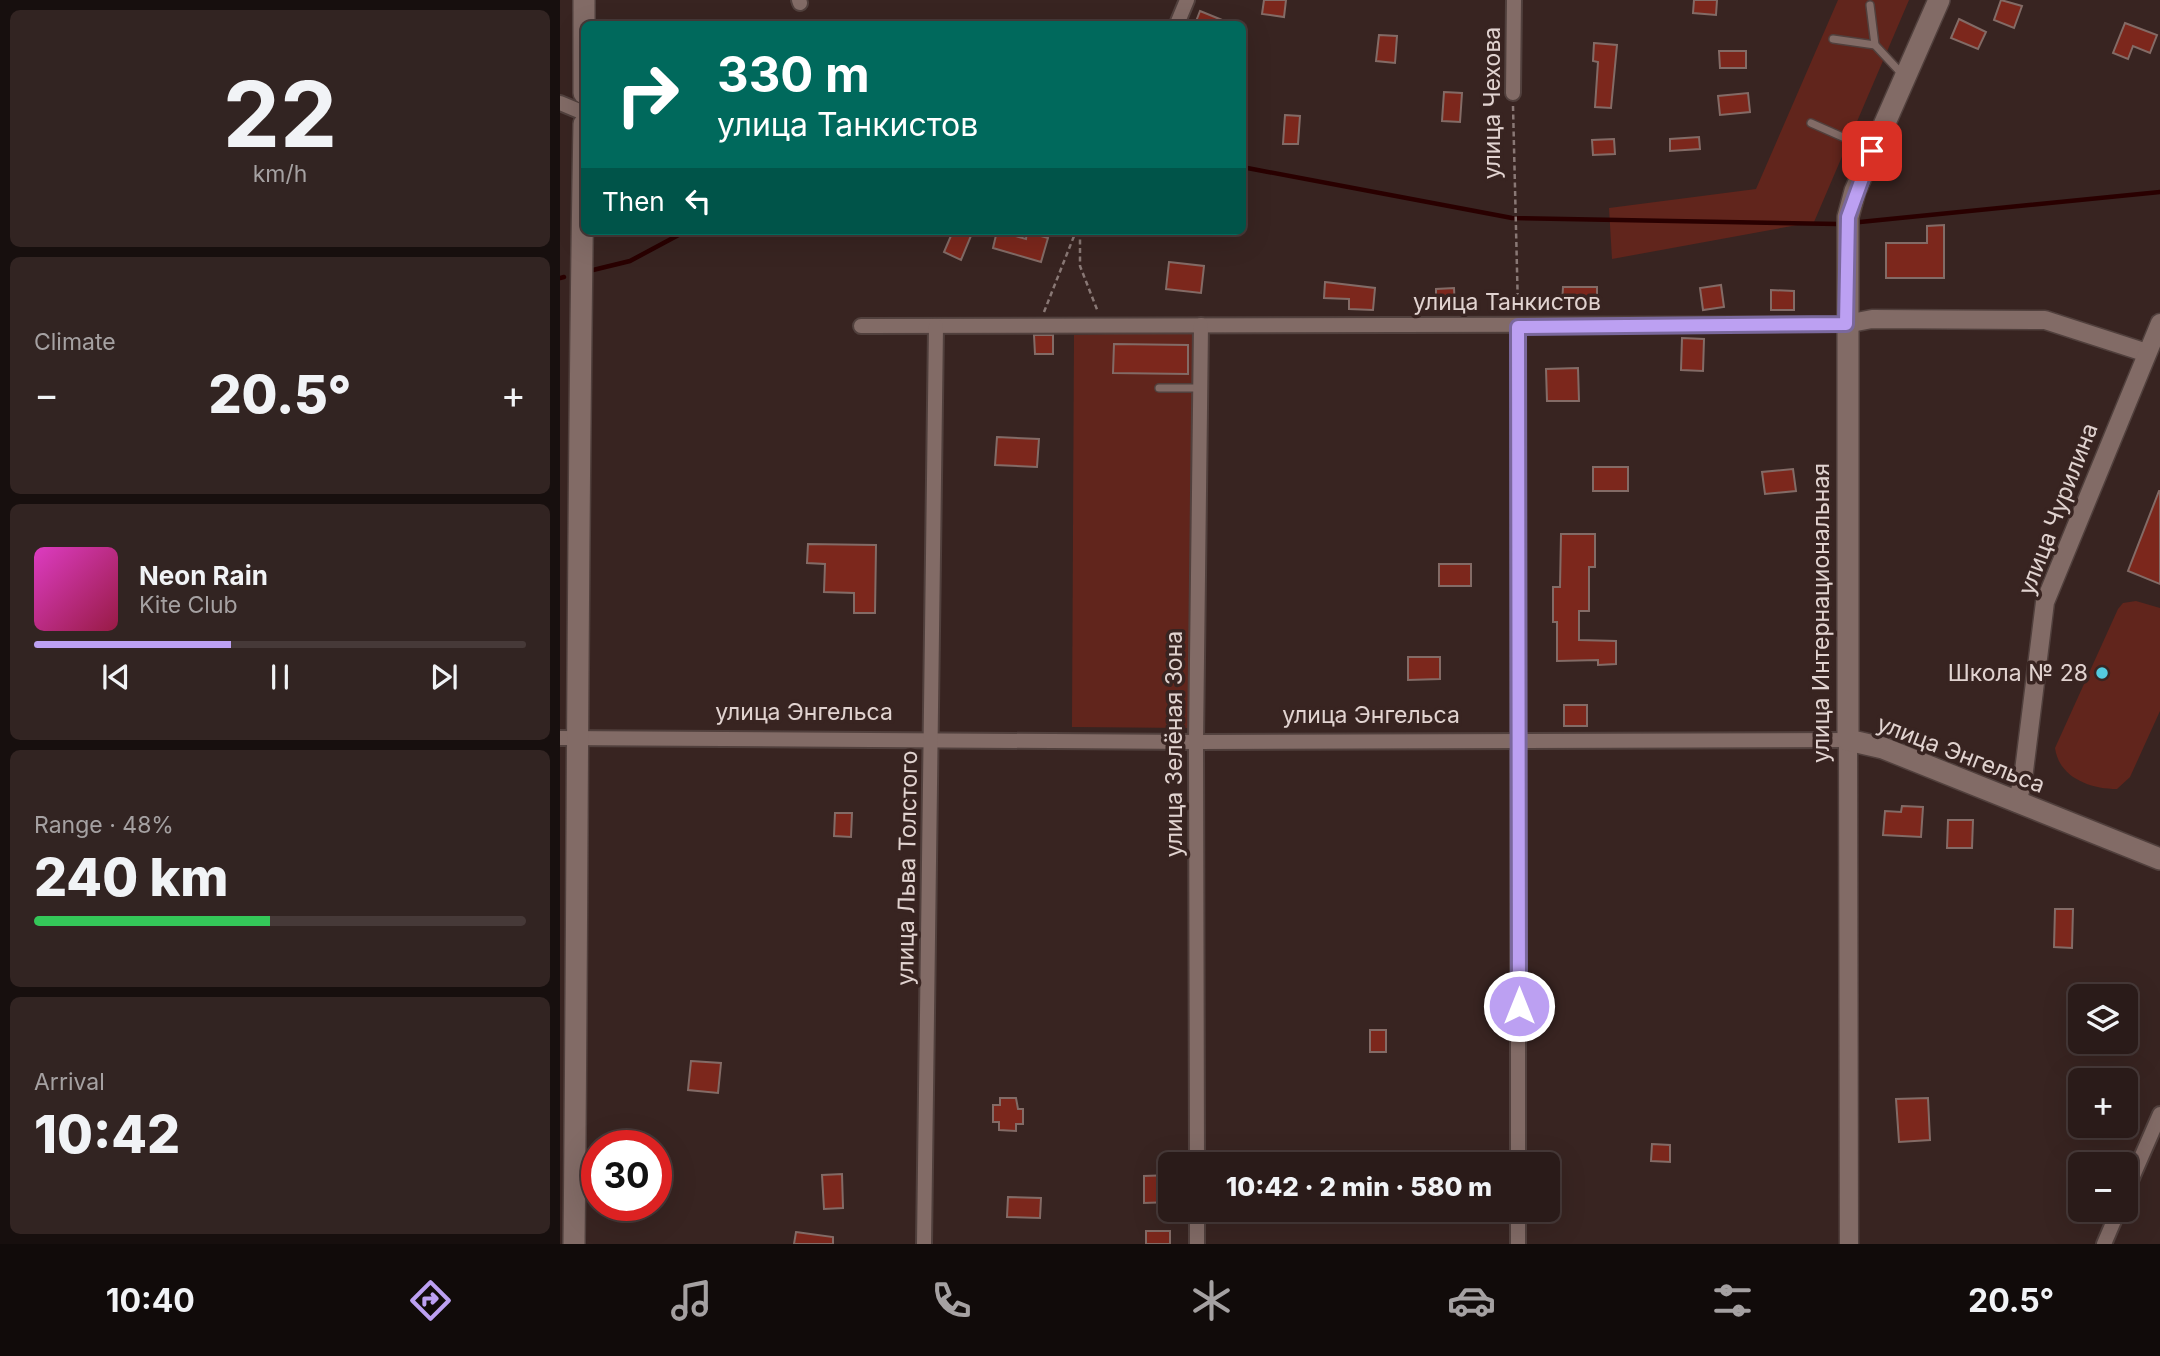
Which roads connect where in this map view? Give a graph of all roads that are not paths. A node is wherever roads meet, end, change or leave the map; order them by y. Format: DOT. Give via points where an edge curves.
graph roads {
  1 [pos="584,0"];
  2 [pos="1187,0"];
  3 [pos="1514,0"];
  4 [pos="1938,0"];
  5 [pos="1870,5"];
  6 [pos="584,21"];
  7 [pos="1178,21"];
  8 [pos="1833,39"];
  9 [pos="1875,45"];
  10 [pos="1905,77"];
  11 [pos="1513,93"];
  12 [pos="560,103"];
  13 [pos="581,112"];
  14 [pos="1811,123"];
  15 [pos="1872,151"];
  16 [pos="582,235"];
  17 [pos="2160,323"];
  18 [pos="1846,324"];
  19 [pos="1201,325"];
  20 [pos="861,326"];
  21 [pos="936,326"];
  22 [pos="1518,327"];
  23 [pos="2147,353"];
  24 [pos="1159,388"];
  25 [pos="1200,388"];
  26 [pos="569,737"];
  27 [pos="932,739"];
  28 [pos="1848,740"];
  29 [pos="1196,741"];
  30 [pos="1520,742"];
  31 [pos="2017,803"];
  32 [pos="2160,859"];
  33 [pos="2160,1114"];
  34 [pos="1197,1152"];
  35 [pos="1518,1152"];
  36 [pos="2138,1164"];
  37 [pos="1197,1222"];
  38 [pos="1518,1222"];
  39 [pos="2113,1222"];
  40 [pos="574,1244"];
  41 [pos="924,1244"];
  42 [pos="1197,1244"];
  43 [pos="1518,1244"];
  44 [pos="1849,1244"];
  45 [pos="2104,1244"];
  1 -- 6 [label="main road"];
  2 -- 7 [label="street"];
  3 -- 11 [label="street, улица Чехова"];
  4 -- 10 [label="main road, улица Интернациональная"];
  5 -- 9 [label="lane"];
  8 -- 9 [label="lane"];
  9 -- 10 [label="lane"];
  10 -- 15 [label="main road, улица Интернациональная"];
  12 -- 13 [label="street"];
  14 -- 15 [label="lane"];
  15 -- 18 [label="main road, улица Интернациональная" via="1848,217"];
  16 -- 26 [label="main road"];
  17 -- 23 [label="street, улица Чурилина"];
  18 -- 22 [label="street, улица Танкистов"];
  18 -- 23 [label="street, улица Танкистов" via="1872,319 2045,320"];
  18 -- 28 [label="main road, улица Интернациональная"];
  19 -- 21 [label="street, улица Танкистов"];
  19 -- 22 [label="street, улица Танкистов"];
  19 -- 25 [label="street, улица Зелёная Зона"];
  20 -- 21 [label="street, улица Танкистов"];
  21 -- 27 [label="street, улица Льва Толстого"];
  22 -- 30 [label="street"];
  23 -- 31 [label="street, улица Чурилина" via="2045,603"];
  24 -- 25 [label="lane"];
  25 -- 29 [label="street, улица Зелёная Зона"];
  26 -- 27 [label="street, улица Энгельса"];
  26 -- 40 [label="main road"];
  27 -- 29 [label="street, улица Энгельса"];
  27 -- 41 [label="street, улица Льва Толстого"];
  28 -- 30 [label="street, улица Энгельса"];
  28 -- 31 [label="main road, улица Энгельса" via="1878,746"];
  28 -- 44 [label="street, улица Интернациональная"];
  29 -- 30 [label="street, улица Энгельса"];
  29 -- 34 [label="street, улица Зелёная Зона"];
  30 -- 35 [label="street"];
  31 -- 32 [label="main road, улица Энгельса"];
  33 -- 36 [label="street"];
  37 -- 42 [label="street"];
  38 -- 43 [label="street"];
  39 -- 45 [label="street"];
}
